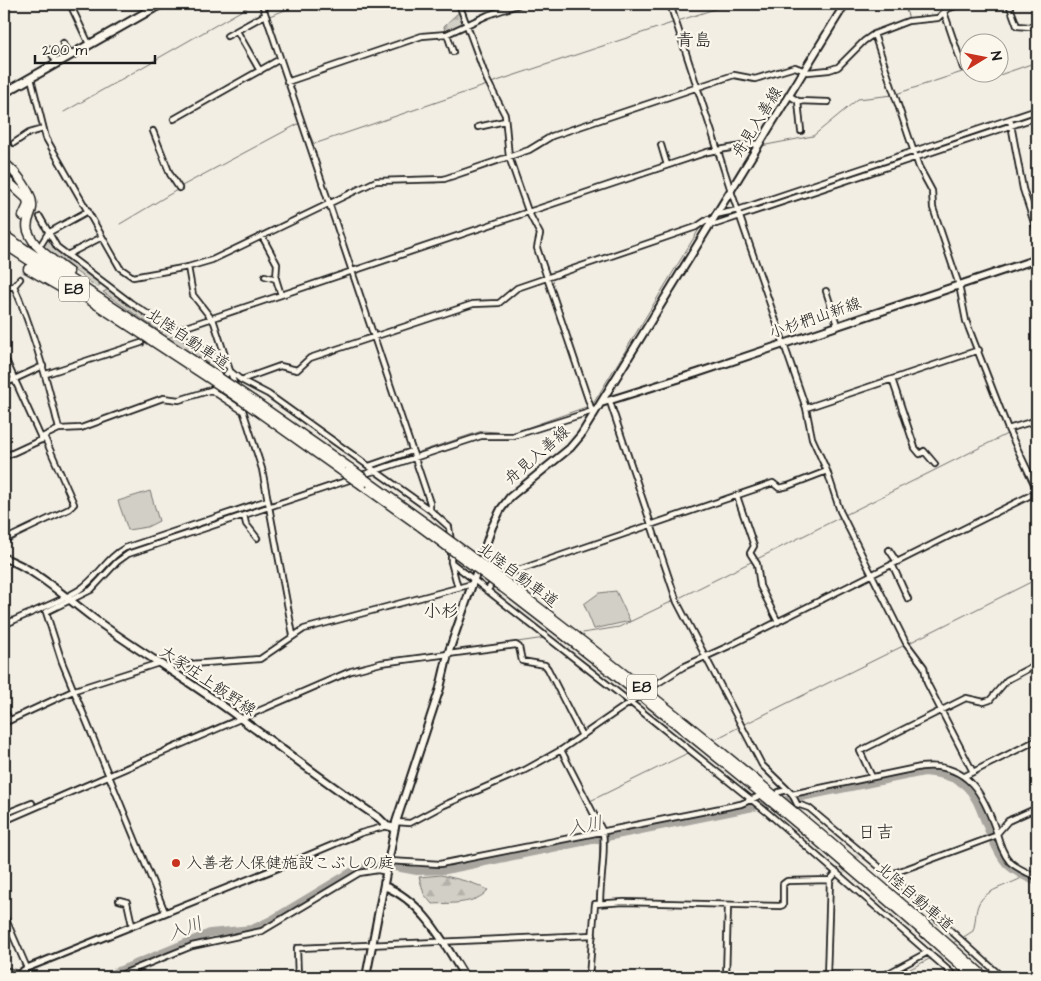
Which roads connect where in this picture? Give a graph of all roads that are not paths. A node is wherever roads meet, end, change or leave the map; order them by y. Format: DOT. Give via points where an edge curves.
graph roads {
  1 [pos="70,4"];
  2 [pos="161,4"];
  3 [pos="262,4"];
  4 [pos="459,4"];
  5 [pos="520,4"];
  6 [pos="558,4"];
  7 [pos="566,4"];
  8 [pos="670,4"];
  9 [pos="845,4"];
  10 [pos="961,4"];
  11 [pos="1010,4"];
  12 [pos="1035,4"];
  13 [pos="1037,10"];
  14 [pos="944,12"];
  15 [pos="265,15"];
  16 [pos="1037,24"];
  17 [pos="467,25"];
  18 [pos="237,31"];
  19 [pos="447,34"];
  20 [pos="874,34"];
  21 [pos="227,36"];
  22 [pos="63,43"];
  23 [pos="90,44"];
  24 [pos="49,50"];
  25 [pos="453,52"];
  26 [pos="958,53"];
  27 [pos="71,55"];
  28 [pos="280,59"];
  29 [pos="57,63"];
  30 [pos="805,70"];
  31 [pos="260,71"];
  32 [pos="31,78"];
  33 [pos="287,82"];
  34 [pos="698,87"];
  35 [pos="4,94"];
  36 [pos="790,96"];
  37 [pos="798,101"];
  38 [pos="828,102"];
  39 [pos="1037,110"];
  40 [pos="1037,117"];
  41 [pos="174,118"];
  42 [pos="1010,119"];
  43 [pos="506,121"];
  44 [pos="1012,126"];
  45 [pos="478,127"];
  46 [pos="43,129"];
  47 [pos="153,131"];
  48 [pos="801,132"];
  49 [pos="14,142"];
  50 [pos="761,143"];
  51 [pos="661,145"];
  52 [pos="719,150"];
  53 [pos="914,152"];
  54 [pos="509,157"];
  55 [pos="916,158"];
  56 [pos="4,163"];
  57 [pos="667,165"];
  58 [pos="4,178"];
  59 [pos="180,188"];
  60 [pos="731,191"];
  61 [pos="329,204"];
  62 [pos="88,211"];
  63 [pos="528,212"];
  64 [pos="739,213"];
  65 [pos="20,214"];
  66 [pos="715,215"];
  67 [pos="40,218"];
  68 [pos="710,223"];
  69 [pos="1037,232"];
  70 [pos="48,234"];
  71 [pos="4,236"];
  72 [pos="262,236"];
  73 [pos="102,237"];
  74 [pos="42,243"];
  75 [pos="4,244"];
  76 [pos="67,255"];
  77 [pos="1037,259"];
  78 [pos="188,268"];
  79 [pos="28,270"];
  80 [pos="352,271"];
  81 [pos="265,276"];
  82 [pos="548,278"];
  83 [pos="20,279"];
  84 [pos="276,279"];
  85 [pos="959,285"];
  86 [pos="14,286"];
  87 [pos="4,288"];
  88 [pos="826,291"];
  89 [pos="281,295"];
  90 [pos="212,319"];
  91 [pos="138,322"];
  92 [pos="837,325"];
  93 [pos="174,332"];
  94 [pos="144,335"];
  95 [pos="374,337"];
  96 [pos="784,342"];
  97 [pos="141,343"];
  98 [pos="979,350"];
  99 [pos="4,356"];
  100 [pos="43,366"];
  101 [pos="228,368"];
  102 [pos="46,374"];
  103 [pos="215,378"];
  104 [pos="15,379"];
  105 [pos="892,379"];
  106 [pos="241,380"];
  107 [pos="4,384"];
  108 [pos="211,390"];
  109 [pos="601,402"];
  110 [pos="610,402"];
  111 [pos="249,406"];
  112 [pos="806,408"];
  113 [pos="594,411"];
  114 [pos="1037,420"];
  115 [pos="59,429"];
  116 [pos="1008,429"];
  117 [pos="43,439"];
  118 [pos="412,451"];
  119 [pos="4,457"];
  120 [pos="415,458"];
  121 [pos="935,464"];
  122 [pos="369,466"];
  123 [pos="376,470"];
  124 [pos="827,471"];
  125 [pos="1037,491"];
  126 [pos="737,496"];
  127 [pos="268,500"];
  128 [pos="269,507"];
  129 [pos="430,510"];
  130 [pos="244,516"];
  131 [pos="652,526"];
  132 [pos="257,538"];
  133 [pos="4,540"];
  134 [pos="889,550"];
  135 [pos="4,558"];
  136 [pos="451,562"];
  137 [pos="895,563"];
  138 [pos="873,574"];
  139 [pos="473,582"];
  140 [pos="505,586"];
  141 [pos="458,588"];
  142 [pos="487,591"];
  143 [pos="68,599"];
  144 [pos="908,599"];
  145 [pos="44,606"];
  146 [pos="46,612"];
  147 [pos="778,622"];
  148 [pos="4,625"];
  149 [pos="293,635"];
  150 [pos="448,654"];
  151 [pos="707,656"];
  152 [pos="1037,664"];
  153 [pos="161,665"];
  154 [pos="652,687"];
  155 [pos="75,690"];
  156 [pos="632,700"];
  157 [pos="4,708"];
  158 [pos="941,711"];
  159 [pos="239,717"];
  160 [pos="9,720"];
  161 [pos="4,722"];
  162 [pos="582,736"];
  163 [pos="1037,740"];
  164 [pos="561,750"];
  165 [pos="973,772"];
  166 [pos="110,775"];
  167 [pos="965,776"];
  168 [pos="872,777"];
  169 [pos="788,790"];
  170 [pos="776,793"];
  171 [pos="792,794"];
  172 [pos="754,800"];
  173 [pos="32,802"];
  174 [pos="787,808"];
  175 [pos="1037,808"];
  176 [pos="766,811"];
  177 [pos="4,814"];
  178 [pos="4,821"];
  179 [pos="396,825"];
  180 [pos="387,826"];
  181 [pos="602,832"];
  182 [pos="996,834"];
  183 [pos="389,861"];
  184 [pos="292,862"];
  185 [pos="387,872"];
  186 [pos="840,873"];
  187 [pos="889,875"];
  188 [pos="1037,877"];
  189 [pos="830,880"];
  190 [pos="384,886"];
  191 [pos="119,900"];
  192 [pos="600,903"];
  193 [pos="728,905"];
  194 [pos="165,912"];
  195 [pos="4,915"];
  196 [pos="132,925"];
  197 [pos="593,935"];
  198 [pos="443,941"];
  199 [pos="964,943"];
  200 [pos="372,944"];
  201 [pos="928,952"];
  202 [pos="946,952"];
  203 [pos="27,968"];
  204 [pos="4,970"];
  205 [pos="16,976"];
  206 [pos="115,977"];
  207 [pos="298,977"];
  208 [pos="366,977"];
  209 [pos="466,977"];
  210 [pos="589,977"];
  211 [pos="726,977"];
  212 [pos="827,977"];
  213 [pos="881,977"];
  214 [pos="956,977"];
  215 [pos="974,977"];
  216 [pos="984,977"];
  217 [pos="1002,977"];
  1 -- 23 [label="street"];
  2 -- 23 [label="main road"];
  3 -- 15 [label="street"];
  4 -- 17 [label="street"];
  5 -- 17 [label="street"];
  6 -- 7 [label="street"];
  8 -- 34 [label="street"];
  9 -- 30 [label="main road, 舟見入善線"];
  10 -- 14 [label="street"];
  11 -- 16 [label="street" via="1017,26"];
  12 -- 13 [label="street"];
  14 -- 20 [label="street" via="938,18 908,21"];
  14 -- 26 [label="street"];
  15 -- 18 [label="street"];
  15 -- 28 [label="street"];
  17 -- 19 [label="street"];
  17 -- 43 [label="street"];
  18 -- 21 [label="street"];
  18 -- 31 [label="street"];
  19 -- 25 [label="street"];
  19 -- 33 [label="street" via="422,36"];
  20 -- 30 [label="street" via="838,67 814,72"];
  20 -- 53 [label="street"];
  22 -- 27 [label="street"];
  23 -- 27 [label="main road"];
  24 -- 29 [label="street"];
  27 -- 29 [label="main road"];
  28 -- 31 [label="street"];
  28 -- 33 [label="street"];
  29 -- 32 [label="main road"];
  30 -- 34 [label="street" via="795,66 755,79 734,75"];
  30 -- 36 [label="main road, 舟見入善線"];
  31 -- 41 [label="street"];
  32 -- 35 [label="main road"];
  32 -- 46 [label="street"];
  33 -- 61 [label="street"];
  34 -- 52 [label="street"];
  34 -- 54 [label="street" via="552,136"];
  36 -- 37 [label="street"];
  36 -- 50 [label="main road, 舟見入善線"];
  37 -- 38 [label="street"];
  37 -- 48 [label="street"];
  39 -- 42 [label="street"];
  40 -- 44 [label="street"];
  42 -- 44 [label="street"];
  42 -- 53 [label="street"];
  43 -- 45 [label="street"];
  43 -- 54 [label="street"];
  44 -- 55 [label="street"];
  44 -- 69 [label="street" via="1023,189"];
  46 -- 49 [label="street"];
  46 -- 62 [label="street"];
  47 -- 59 [label="street" via="170,174"];
  50 -- 52 [label="street"];
  50 -- 60 [label="main road, 舟見入善線"];
  51 -- 57 [label="street"];
  52 -- 57 [label="street"];
  52 -- 60 [label="street"];
  53 -- 55 [label="street"];
  53 -- 64 [label="street"];
  54 -- 61 [label="street" via="436,180 376,181"];
  54 -- 63 [label="street"];
  55 -- 64 [label="street"];
  55 -- 85 [label="street" via="932,191 933,208"];
  56 -- 91 [label="highway" via="17,173 30,199 32,210 27,224 36,244"];
  57 -- 63 [label="street"];
  58 -- 65 [label="highway" via="28,202"];
  60 -- 64 [label="street"];
  60 -- 66 [label="main road, 舟見入善線"];
  61 -- 72 [label="street"];
  61 -- 80 [label="street"];
  62 -- 70 [label="street"];
  62 -- 73 [label="street"];
  63 -- 80 [label="street"];
  63 -- 82 [label="street" via="540,234 537,248"];
  64 -- 66 [label="street"];
  64 -- 68 [label="street" via="716,224"];
  64 -- 96 [label="street"];
  66 -- 68 [label="main road, 舟見入善線"];
  67 -- 70 [label="street"];
  68 -- 82 [label="street" via="708,219 696,227"];
  68 -- 109 [label="main road, 舟見入善線"];
  70 -- 74 [label="street"];
  70 -- 76 [label="street"];
  71 -- 91 [label="highway, 北陸自動車道 / E8"];
  72 -- 78 [label="street"];
  72 -- 84 [label="street" via="277,264"];
  73 -- 76 [label="street"];
  73 -- 78 [label="street" via="120,268 132,277"];
  75 -- 94 [label="highway, 北陸自動車道 / E8"];
  76 -- 93 [label="street"];
  77 -- 85 [label="main road, 小杉椚山新線"];
  78 -- 90 [label="street" via="193,294"];
  79 -- 94 [label="highway"];
  80 -- 89 [label="street"];
  80 -- 95 [label="street"];
  81 -- 84 [label="street"];
  82 -- 95 [label="street" via="518,288 499,303 473,304"];
  82 -- 113 [label="street"];
  83 -- 86 [label="street"];
  84 -- 89 [label="street"];
  85 -- 92 [label="main road, 小杉椚山新線"];
  85 -- 98 [label="street" via="966,320"];
  86 -- 87 [label="street"];
  86 -- 100 [label="street"];
  88 -- 92 [label="street"];
  89 -- 90 [label="street"];
  90 -- 93 [label="street"];
  90 -- 101 [label="street"];
  91 -- 103 [label="highway, 北陸自動車道 / E8"];
  92 -- 96 [label="main road, 小杉椚山新線"];
  93 -- 101 [label="street"];
  94 -- 103 [label="highway, 北陸自動車道 / E8"];
  95 -- 106 [label="street" via="310,358 297,370 280,366"];
  95 -- 118 [label="street"];
  96 -- 110 [label="main road, 小杉椚山新線"];
  96 -- 112 [label="street"];
  97 -- 102 [label="street"];
  98 -- 105 [label="street"];
  98 -- 116 [label="street"];
  99 -- 104 [label="street"];
  100 -- 102 [label="street"];
  100 -- 104 [label="street"];
  101 -- 106 [label="street"];
  101 -- 108 [label="street"];
  101 -- 111 [label="street"];
  102 -- 115 [label="street"];
  103 -- 111 [label="highway, 北陸自動車道 / E8, bridge"];
  104 -- 107 [label="street"];
  104 -- 117 [label="street"];
  105 -- 112 [label="street"];
  105 -- 121 [label="street" via="915,448 920,454 924,451"];
  106 -- 122 [label="street" via="268,394"];
  108 -- 111 [label="street"];
  108 -- 115 [label="street" via="179,400 163,398 80,428"];
  109 -- 110 [label="main road, 小杉椚山新線"];
  109 -- 113 [label="main road, 舟見入善線"];
  110 -- 131 [label="street"];
  111 -- 127 [label="street"];
  111 -- 140 [label="highway, 北陸自動車道 / E8, bridge" via="347,470"];
  112 -- 124 [label="street" via="812,438"];
  113 -- 120 [label="street" via="513,436 480,436"];
  113 -- 139 [label="main road, 舟見入善線" via="570,448 522,487 501,509"];
  114 -- 116 [label="street"];
  115 -- 117 [label="street"];
  116 -- 125 [label="street"];
  117 -- 119 [label="street"];
  117 -- 133 [label="street" via="74,504"];
  118 -- 120 [label="street"];
  118 -- 122 [label="street"];
  120 -- 123 [label="street"];
  120 -- 129 [label="street"];
  122 -- 123 [label="street"];
  123 -- 128 [label="street"];
  123 -- 129 [label="street"];
  124 -- 126 [label="street" via="788,486 779,488 773,484"];
  124 -- 138 [label="street" via="840,511"];
  125 -- 137 [label="street"];
  126 -- 131 [label="street"];
  126 -- 147 [label="street" via="752,538 754,546 750,553 757,564 760,586"];
  127 -- 128 [label="street"];
  127 -- 143 [label="street" via="125,548 109,558"];
  128 -- 130 [label="street"];
  128 -- 149 [label="street"];
  129 -- 136 [label="street" via="449,528"];
  130 -- 132 [label="street"];
  130 -- 143 [label="street" via="128,554 91,590"];
  131 -- 142 [label="street" via="504,575 496,579"];
  131 -- 151 [label="street" via="677,602"];
  134 -- 137 [label="street"];
  135 -- 143 [label="main road, 大家庄上飯野線"];
  136 -- 139 [label="street"];
  136 -- 141 [label="street"];
  137 -- 138 [label="street"];
  137 -- 144 [label="street"];
  138 -- 147 [label="street"];
  138 -- 158 [label="street" via="906,643 924,668 927,683"];
  139 -- 141 [label="street"];
  139 -- 142 [label="street"];
  139 -- 150 [label="main road, 舟見入善線"];
  140 -- 170 [label="highway, 北陸自動車道 / E8" via="640,685"];
  140 -- 174 [label="highway, 北陸自動車道 / E8" via="765,796"];
  141 -- 149 [label="street" via="312,626"];
  142 -- 156 [label="street"];
  143 -- 145 [label="street"];
  143 -- 146 [label="street"];
  143 -- 153 [label="main road, 大家庄上飯野線"];
  145 -- 146 [label="street"];
  145 -- 148 [label="street"];
  146 -- 155 [label="street"];
  147 -- 151 [label="street"];
  149 -- 153 [label="street" via="260,660"];
  150 -- 159 [label="street" via="366,666"];
  150 -- 162 [label="street" via="516,645 522,661 545,665 548,669"];
  150 -- 179 [label="main road, 舟見入善線"];
  151 -- 154 [label="street" via="680,668"];
  151 -- 169 [label="street" via="762,765"];
  152 -- 158 [label="street" via="1007,680 990,700 966,698"];
  153 -- 155 [label="street"];
  153 -- 159 [label="main road, 大家庄上飯野線"];
  155 -- 160 [label="street"];
  155 -- 166 [label="street"];
  156 -- 162 [label="street"];
  156 -- 172 [label="street"];
  157 -- 160 [label="street"];
  158 -- 165 [label="street"];
  158 -- 168 [label="street" via="860,751"];
  159 -- 166 [label="street"];
  159 -- 180 [label="main road, 大家庄上飯野線"];
  160 -- 161 [label="street"];
  162 -- 164 [label="street"];
  163 -- 165 [label="street"];
  164 -- 179 [label="street" via="421,818"];
  164 -- 181 [label="street"];
  165 -- 167 [label="street"];
  166 -- 178 [label="street"];
  166 -- 194 [label="street"];
  167 -- 168 [label="street" via="937,765"];
  167 -- 182 [label="street" via="982,798"];
  168 -- 171 [label="street"];
  169 -- 170 [label="street"];
  169 -- 171 [label="street"];
  170 -- 174 [label="highway, 北陸自動車道 / E8"];
  171 -- 174 [label="street"];
  172 -- 176 [label="street"];
  172 -- 181 [label="street"];
  173 -- 177 [label="street"];
  174 -- 176 [label="street"];
  174 -- 187 [label="street" via="809,808 859,854"];
  174 -- 202 [label="highway, 北陸自動車道 / E8" via="941,942"];
  175 -- 182 [label="street" via="1014,817"];
  176 -- 186 [label="street"];
  179 -- 180 [label="main road, 大家庄上飯野線"];
  179 -- 183 [label="main road, 舟見入善線"];
  180 -- 184 [label="street" via="361,833"];
  181 -- 183 [label="street" via="440,864"];
  181 -- 192 [label="street"];
  182 -- 187 [label="street"];
  182 -- 188 [label="street" via="1010,862"];
  183 -- 185 [label="main road, 舟見入善線"];
  184 -- 194 [label="street"];
  185 -- 190 [label="main road, 舟見入善線"];
  185 -- 206 [label="street" via="359,873 257,934 192,946"];
  186 -- 189 [label="street"];
  186 -- 201 [label="street"];
  187 -- 199 [label="street"];
  189 -- 193 [label="street" via="787,881 783,884 783,905 780,906"];
  189 -- 212 [label="street"];
  190 -- 198 [label="main road" via="408,900"];
  190 -- 200 [label="main road, 舟見入善線"];
  191 -- 196 [label="street" via="127,902"];
  192 -- 193 [label="street"];
  192 -- 197 [label="street" via="595,904"];
  193 -- 211 [label="street"];
  194 -- 196 [label="street"];
  195 -- 203 [label="street"];
  196 -- 203 [label="street"];
  197 -- 198 [label="street"];
  197 -- 210 [label="street"];
  198 -- 200 [label="street"];
  198 -- 209 [label="main road"];
  199 -- 202 [label="street"];
  199 -- 217 [label="street"];
  200 -- 207 [label="street" via="297,948"];
  200 -- 208 [label="main road, 舟見入善線"];
  201 -- 202 [label="street"];
  201 -- 213 [label="street"];
  202 -- 214 [label="street"];
  202 -- 215 [label="highway, 北陸自動車道 / E8"];
  202 -- 216 [label="highway, 北陸自動車道 / E8"];
  203 -- 205 [label="street"];
  204 -- 205 [label="street"];
}
